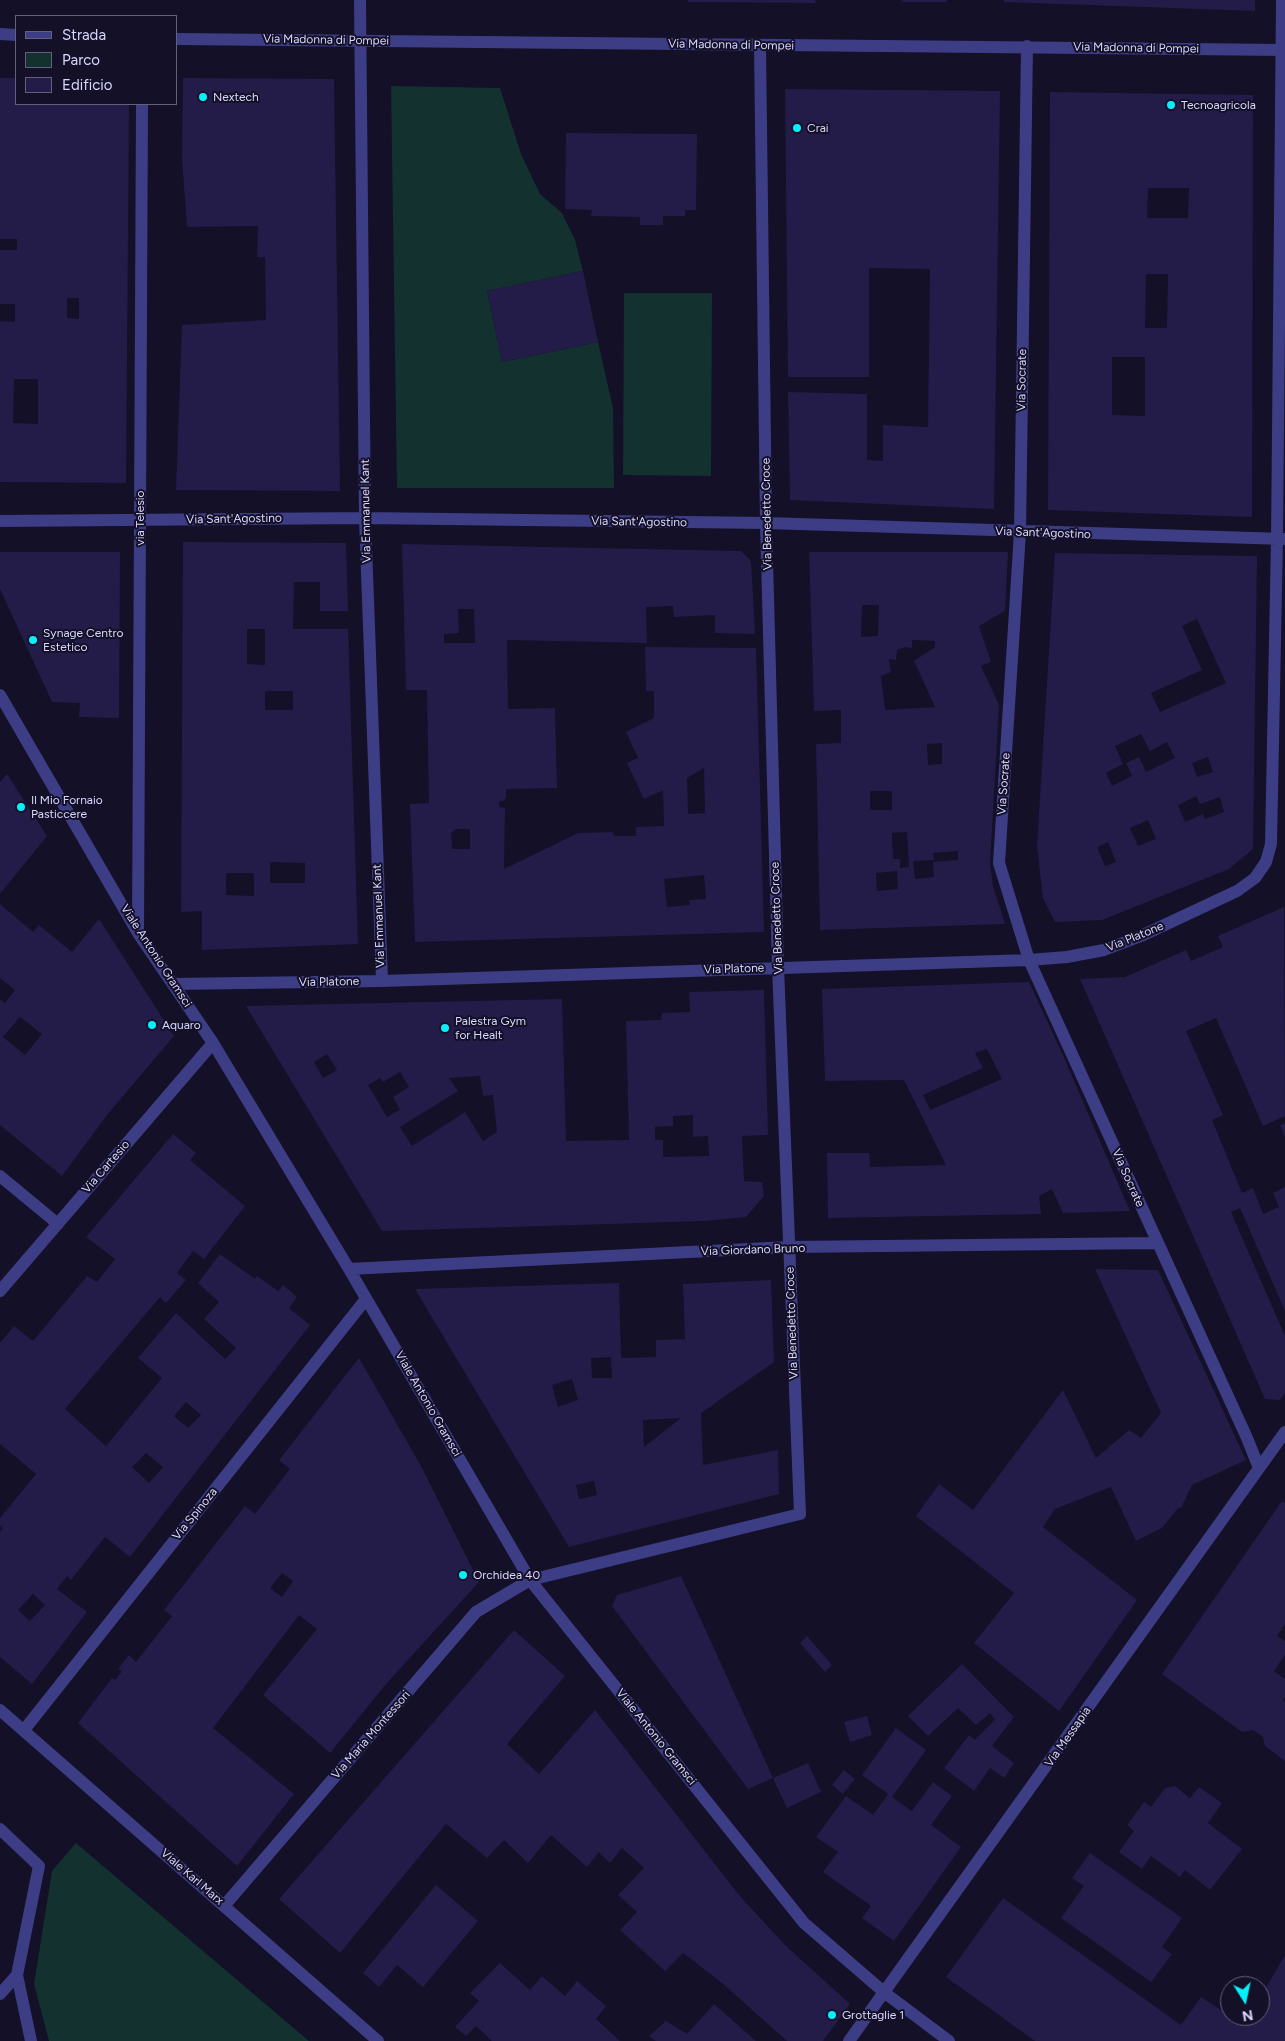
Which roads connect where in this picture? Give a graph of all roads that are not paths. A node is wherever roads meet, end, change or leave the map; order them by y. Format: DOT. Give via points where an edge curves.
graph roads {
  1 [pos="360,0"];
  2 [pos="1282,0"];
  3 [pos="0,34"];
  4 [pos="15,34"];
  5 [pos="178,39"];
  6 [pos="360,41"];
  7 [pos="760,46"];
  8 [pos="1027,46"];
  9 [pos="1283,50"];
  10 [pos="142,105"];
  11 [pos="365,518"];
  12 [pos="140,520"];
  13 [pos="0,521"];
  14 [pos="766,524"];
  15 [pos="1020,532"];
  16 [pos="1281,539"];
  17 [pos="0,695"];
  18 [pos="138,933"];
  19 [pos="1029,960"];
  20 [pos="778,967"];
  21 [pos="382,981"];
  22 [pos="174,984"];
  23 [pos="213,1043"];
  24 [pos="0,1176"];
  25 [pos="58,1224"];
  26 [pos="1157,1243"];
  27 [pos="789,1248"];
  28 [pos="348,1269"];
  29 [pos="0,1291"];
  30 [pos="366,1299"];
  31 [pos="1285,1432"];
  32 [pos="1259,1468"];
  33 [pos="530,1580"];
  34 [pos="2,1715"];
  35 [pos="24,1730"];
  36 [pos="0,1829"];
  37 [pos="224,1906"];
  38 [pos="17,1975"];
  39 [pos="885,1993"];
  40 [pos="0,1994"];
  41 [pos="31,2041"];
  42 [pos="378,2041"];
  43 [pos="849,2041"];
  44 [pos="949,2041"];
  1 -- 6 [label="street, Via Emmanuel Kant"];
  2 -- 9 [label="street, Via Platone"];
  3 -- 4 [label="street"];
  5 -- 6 [label="street, Via Madonna di Pompei"];
  6 -- 7 [label="street, Via Madonna di Pompei"];
  6 -- 11 [label="street, Via Emmanuel Kant"];
  7 -- 8 [label="street, Via Madonna di Pompei"];
  7 -- 14 [label="street, Via Benedetto Croce"];
  8 -- 9 [label="street, Via Madonna di Pompei"];
  8 -- 15 [label="street, Via Socrate"];
  9 -- 16 [label="street, Via Platone"];
  10 -- 12 [label="street, via Telesio"];
  11 -- 12 [label="street, Via Sant'Agostino"];
  11 -- 14 [label="street, Via Sant'Agostino"];
  11 -- 21 [label="street, Via Emmanuel Kant"];
  12 -- 13 [label="street, Via Sant'Agostino"];
  12 -- 18 [label="street, via Telesio"];
  14 -- 15 [label="street, Via Sant'Agostino"];
  14 -- 20 [label="street, Via Benedetto Croce"];
  15 -- 16 [label="street, Via Sant'Agostino"];
  15 -- 19 [label="street, Via Socrate" via="999,863"];
  16 -- 19 [label="street, Via Platone" via="1271,844 1266,862 1255,878 1237,891 1141,936 1104,950"];
  17 -- 18 [label="street, Viale Antonio Gramsci"];
  18 -- 22 [label="street, Viale Antonio Gramsci"];
  19 -- 20 [label="street, Via Platone"];
  19 -- 26 [label="street, Via Socrate"];
  20 -- 21 [label="street, Via Platone"];
  20 -- 27 [label="street, Via Benedetto Croce"];
  21 -- 22 [label="street, Via Platone"];
  22 -- 23 [label="street, Viale Antonio Gramsci"];
  23 -- 25 [label="street, Via Cartesio"];
  23 -- 28 [label="street, Viale Antonio Gramsci"];
  24 -- 25 [label="street"];
  25 -- 29 [label="street, Via Cartesio"];
  26 -- 27 [label="street, Via Giordano Bruno"];
  26 -- 32 [label="street, Via Socrate"];
  27 -- 28 [label="street, Via Giordano Bruno"];
  27 -- 33 [label="street, Via Benedetto Croce" via="800,1514"];
  28 -- 30 [label="street, Viale Antonio Gramsci"];
  30 -- 33 [label="street, Viale Antonio Gramsci"];
  30 -- 35 [label="street, Via Spinoza"];
  31 -- 32 [label="street, Via Messapia"];
  32 -- 39 [label="street, Via Messapia"];
  33 -- 37 [label="street, Via Maria Montessori" via="476,1612"];
  33 -- 39 [label="street, Viale Antonio Gramsci" via="804,1923"];
  34 -- 35 [label="street, Viale Karl Marx"];
  35 -- 37 [label="street, Viale Karl Marx"];
  36 -- 38 [label="street" via="39,1866"];
  37 -- 42 [label="street, Viale Karl Marx"];
  38 -- 40 [label="street"];
  38 -- 41 [label="street"];
  39 -- 43 [label="street, Via Messapia"];
  39 -- 44 [label="street, Viale Antonio Gramsci"];
}
